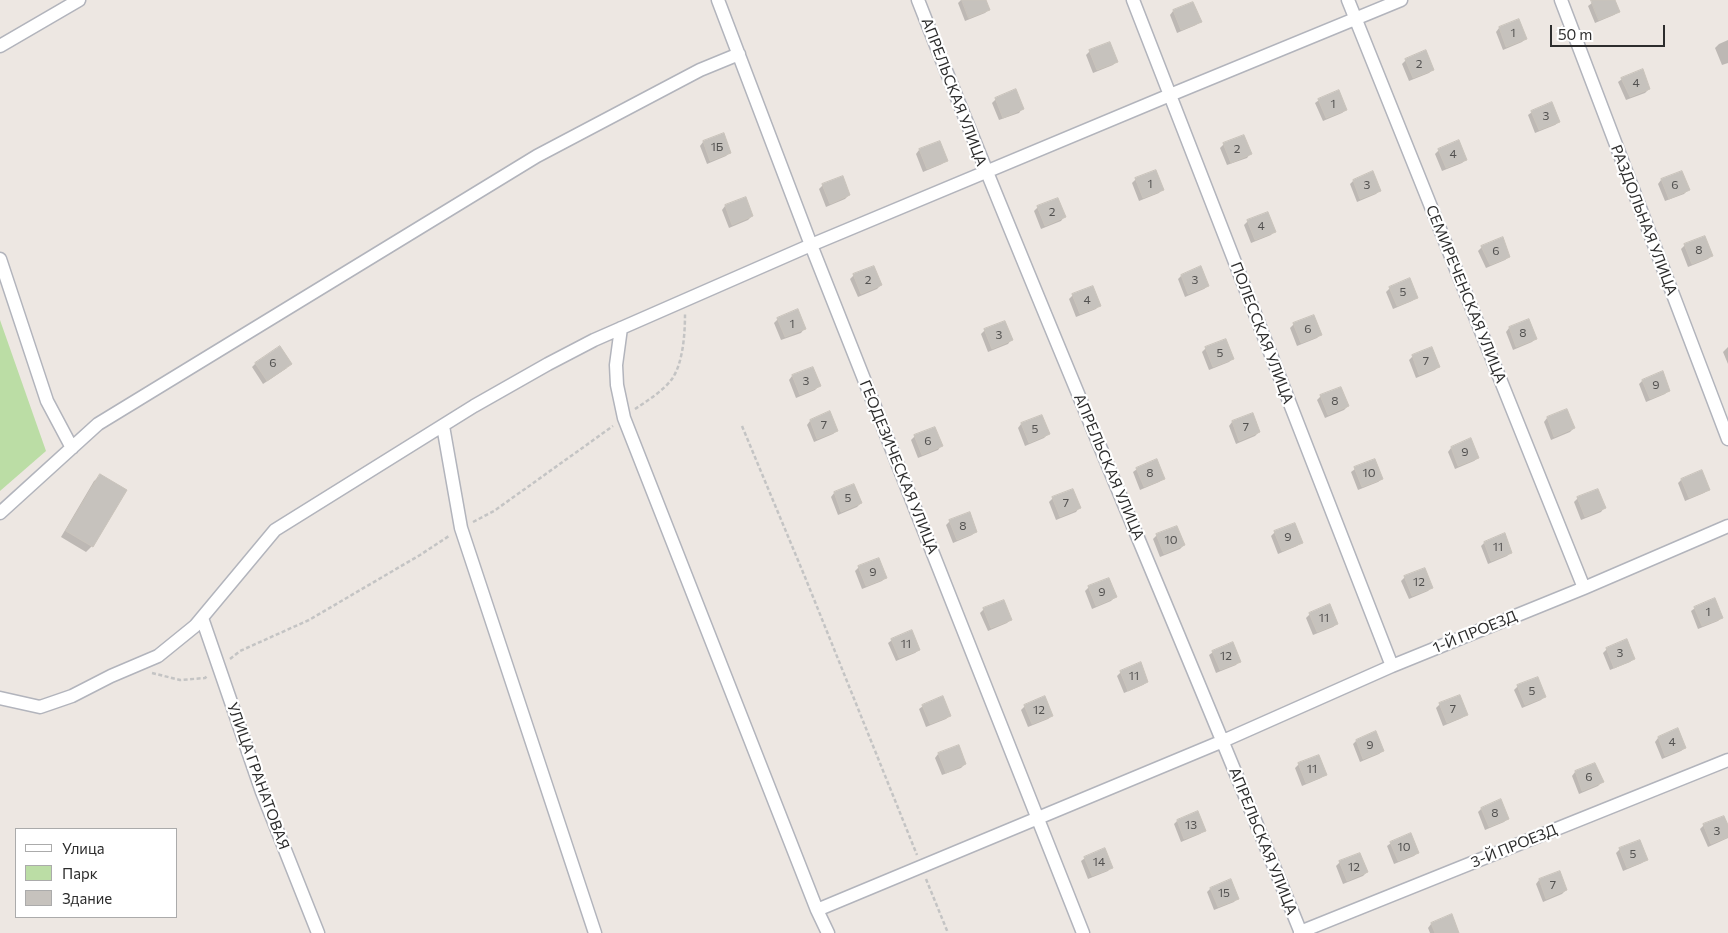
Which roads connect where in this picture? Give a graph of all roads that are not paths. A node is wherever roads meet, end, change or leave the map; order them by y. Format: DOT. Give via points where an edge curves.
graph roads {
  1 [pos="79,0"];
  2 [pos="718,0"];
  3 [pos="918,0"];
  4 [pos="1133,0"];
  5 [pos="1348,0"];
  6 [pos="1401,0"];
  7 [pos="1561,0"];
  8 [pos="1355,18"];
  9 [pos="0,46"];
  10 [pos="738,54"];
  11 [pos="1170,95"];
  12 [pos="986,172"];
  13 [pos="811,245"];
  14 [pos="0,259"];
  15 [pos="621,328"];
  16 [pos="443,426"];
  17 [pos="1728,439"];
  18 [pos="72,448"];
  19 [pos="0,513"];
  20 [pos="1728,526"];
  21 [pos="1584,588"];
  22 [pos="202,618"];
  23 [pos="1392,666"];
  24 [pos="0,698"];
  25 [pos="1223,741"];
  26 [pos="1728,760"];
  27 [pos="1038,819"];
  28 [pos="818,910"];
  29 [pos="318,933"];
  30 [pos="595,933"];
  31 [pos="828,933"];
  32 [pos="1083,933"];
  33 [pos="1301,933"];
  1 -- 9 [label="street"];
  2 -- 10 [label="street, ГЕОДЕЗИЧЕСКАЯ УЛИЦА"];
  3 -- 12 [label="street, АПРЕЛЬСКАЯ УЛИЦА"];
  4 -- 11 [label="street, ПОЛЕССКАЯ УЛИЦА"];
  5 -- 8 [label="street, СЕМИРЕЧЕНСКАЯ УЛИЦА"];
  6 -- 8 [label="street"];
  7 -- 17 [label="street, РАЗДОЛЬНАЯ УЛИЦА"];
  8 -- 11 [label="street"];
  8 -- 21 [label="street, СЕМИРЕЧЕНСКАЯ УЛИЦА"];
  10 -- 13 [label="street, ГЕОДЕЗИЧЕСКАЯ УЛИЦА"];
  10 -- 18 [label="street" via="700,70 537,156 98,424"];
  11 -- 12 [label="street"];
  11 -- 23 [label="street, ПОЛЕССКАЯ УЛИЦА"];
  12 -- 13 [label="street"];
  12 -- 25 [label="street, АПРЕЛЬСКАЯ УЛИЦА"];
  13 -- 15 [label="street"];
  13 -- 27 [label="street, ГЕОДЕЗИЧЕСКАЯ УЛИЦА"];
  14 -- 18 [label="street" via="47,400"];
  15 -- 16 [label="street" via="548,364"];
  15 -- 28 [label="street" via="616,365 624,418"];
  16 -- 22 [label="street" via="274,530"];
  16 -- 30 [label="street" via="461,528"];
  18 -- 19 [label="street"];
  20 -- 21 [label="street, 1-Й ПРОЕЗД"];
  21 -- 23 [label="street, 1-Й ПРОЕЗД"];
  22 -- 24 [label="street" via="158,656 72,696 40,706"];
  22 -- 29 [label="street, УЛИЦА ГРАНАТОВАЯ" via="279,836"];
  23 -- 25 [label="street, 1-Й ПРОЕЗД"];
  25 -- 27 [label="street, 1-Й ПРОЕЗД"];
  25 -- 33 [label="street, АПРЕЛЬСКАЯ УЛИЦА"];
  26 -- 33 [label="street, 3-Й ПРОЕЗД"];
  27 -- 28 [label="street, 1-Й ПРОЕЗД"];
  27 -- 32 [label="street, ГЕОДЕЗИЧЕСКАЯ УЛИЦА"];
  28 -- 31 [label="street"];
}
